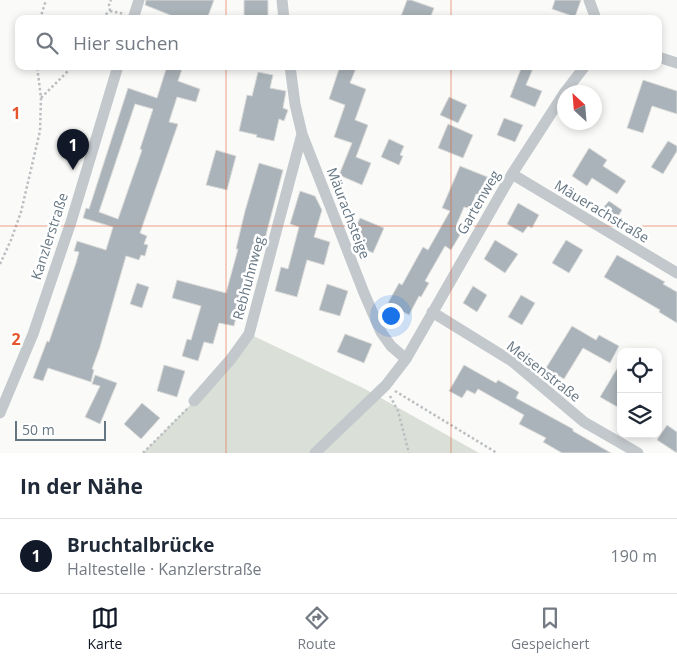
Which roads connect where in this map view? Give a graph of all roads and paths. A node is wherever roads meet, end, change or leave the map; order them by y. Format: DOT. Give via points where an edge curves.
graph roads {
  1 [pos="46,0"];
  2 [pos="111,0"];
  3 [pos="140,0"];
  4 [pos="282,0"];
  5 [pos="590,0"];
  6 [pos="41,15"];
  7 [pos="105,15"];
  8 [pos="134,15"];
  9 [pos="284,15"];
  10 [pos="595,15"];
  11 [pos="662,58"];
  12 [pos="677,63"];
  13 [pos="38,70"];
  14 [pos="69,70"];
  15 [pos="117,70"];
  16 [pos="291,70"];
  17 [pos="582,70"];
  18 [pos="41,98"];
  19 [pos="302,134"];
  20 [pos="512,174"];
  21 [pos="0,264"];
  22 [pos="677,273"];
  23 [pos="432,312"];
  24 [pos="406,359"];
  25 [pos="386,385"];
  26 [pos="194,401"];
  27 [pos="0,413"];
  28 [pos="143,453"];
  29 [pos="315,453"];
  30 [pos="409,453"];
  31 [pos="497,453"];
  32 [pos="638,453"];
  1 -- 6 [label="path"];
  2 -- 7 [label="path" via="110,11"];
  3 -- 8 [label="street"];
  4 -- 9 [label="street"];
  5 -- 10 [label="street"];
  11 -- 12 [label="street"];
  13 -- 18 [label="path"];
  14 -- 18 [label="path"];
  15 -- 27 [label="street, Kanzlerstraße" via="33,334"];
  16 -- 19 [label="street, Mäurachsteige"];
  17 -- 20 [label="street, Gartenweg"];
  18 -- 21 [label="path" via="36,154 11,240"];
  19 -- 24 [label="street, Mäurachsteige" via="381,332"];
  19 -- 26 [label="street, Rebhuhnweg" via="249,334"];
  20 -- 22 [label="street, Mäuerachstraße"];
  20 -- 23 [label="street, Gartenweg"];
  23 -- 24 [label="street, Gartenweg"];
  23 -- 32 [label="street, Meisenstraße" via="513,362 584,422"];
  24 -- 25 [label="street, Gartenweg"];
  25 -- 29 [label="street, Gartenweg"];
  25 -- 30 [label="path" via="398,411"];
  25 -- 31 [label="path"];
  26 -- 28 [label="path"];
}
